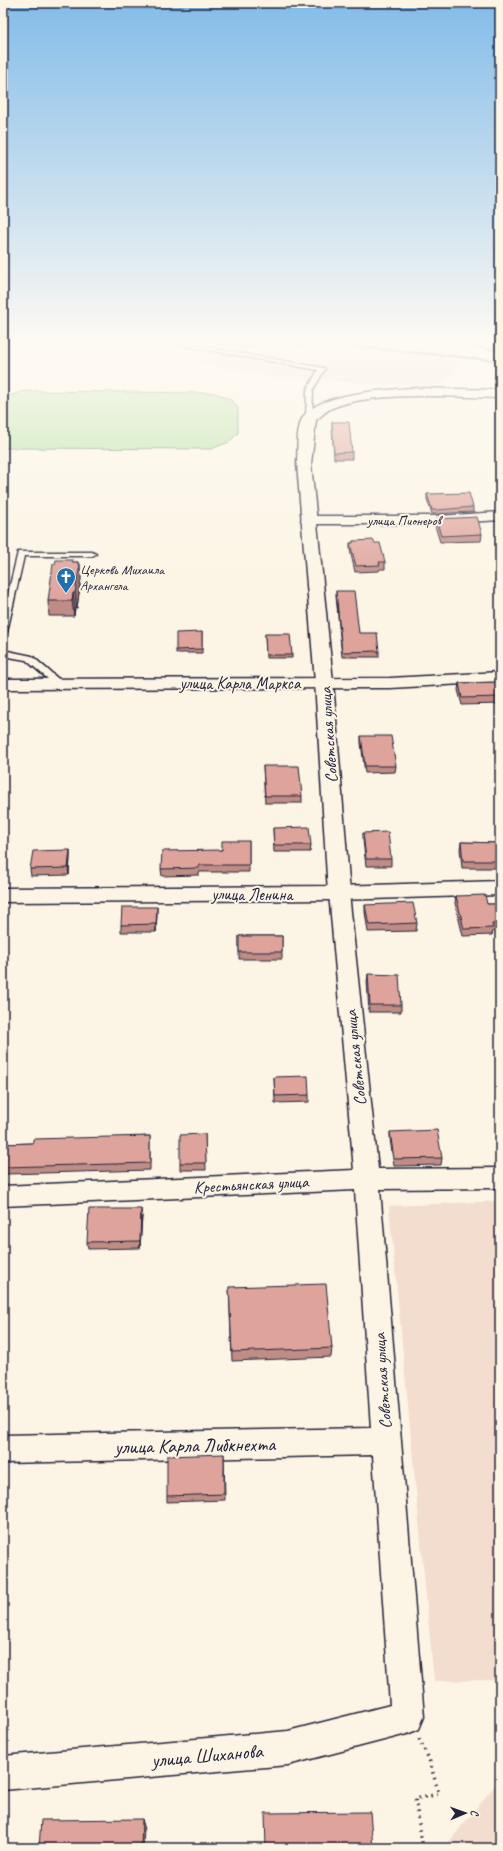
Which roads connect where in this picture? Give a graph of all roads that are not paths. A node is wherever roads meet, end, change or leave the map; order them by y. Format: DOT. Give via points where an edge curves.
graph roads {
  1 [pos="307,427"];
  2 [pos="500,516"];
  3 [pos="308,520"];
  4 [pos="92,554"];
  5 [pos="3,632"];
  6 [pos="3,653"];
  7 [pos="500,677"];
  8 [pos="324,682"];
  9 [pos="3,684"];
  10 [pos="60,684"];
  11 [pos="500,888"];
  12 [pos="339,893"];
  13 [pos="3,895"];
  14 [pos="500,1178"];
  15 [pos="368,1179"];
  16 [pos="3,1196"];
  17 [pos="386,1441"];
  18 [pos="3,1449"];
  19 [pos="407,1717"];
  20 [pos="3,1773"];
  1 -- 3 [label="street, Советская улица" via="304,464"];
  2 -- 3 [label="street, улица Пионеров" via="438,520"];
  3 -- 8 [label="street, Советская улица"];
  4 -- 5 [label="lane" via="21,554"];
  6 -- 10 [label="lane" via="29,658"];
  7 -- 8 [label="street, улица Карла Маркса"];
  8 -- 10 [label="street, улица Карла Маркса"];
  8 -- 12 [label="street, Советская улица"];
  9 -- 10 [label="street, улица Карла Маркса"];
  11 -- 12 [label="street, улица Ленина"];
  12 -- 13 [label="street, улица Ленина"];
  12 -- 15 [label="street, Советская улица"];
  14 -- 15 [label="street, Крестьянская улица"];
  15 -- 16 [label="street, Крестьянская улица"];
  15 -- 17 [label="street, Советская улица"];
  17 -- 18 [label="street, улица Карла Либкнехта"];
  17 -- 19 [label="street, Советская улица"];
  19 -- 20 [label="street, улица Шиханова" via="288,1748"];
}
